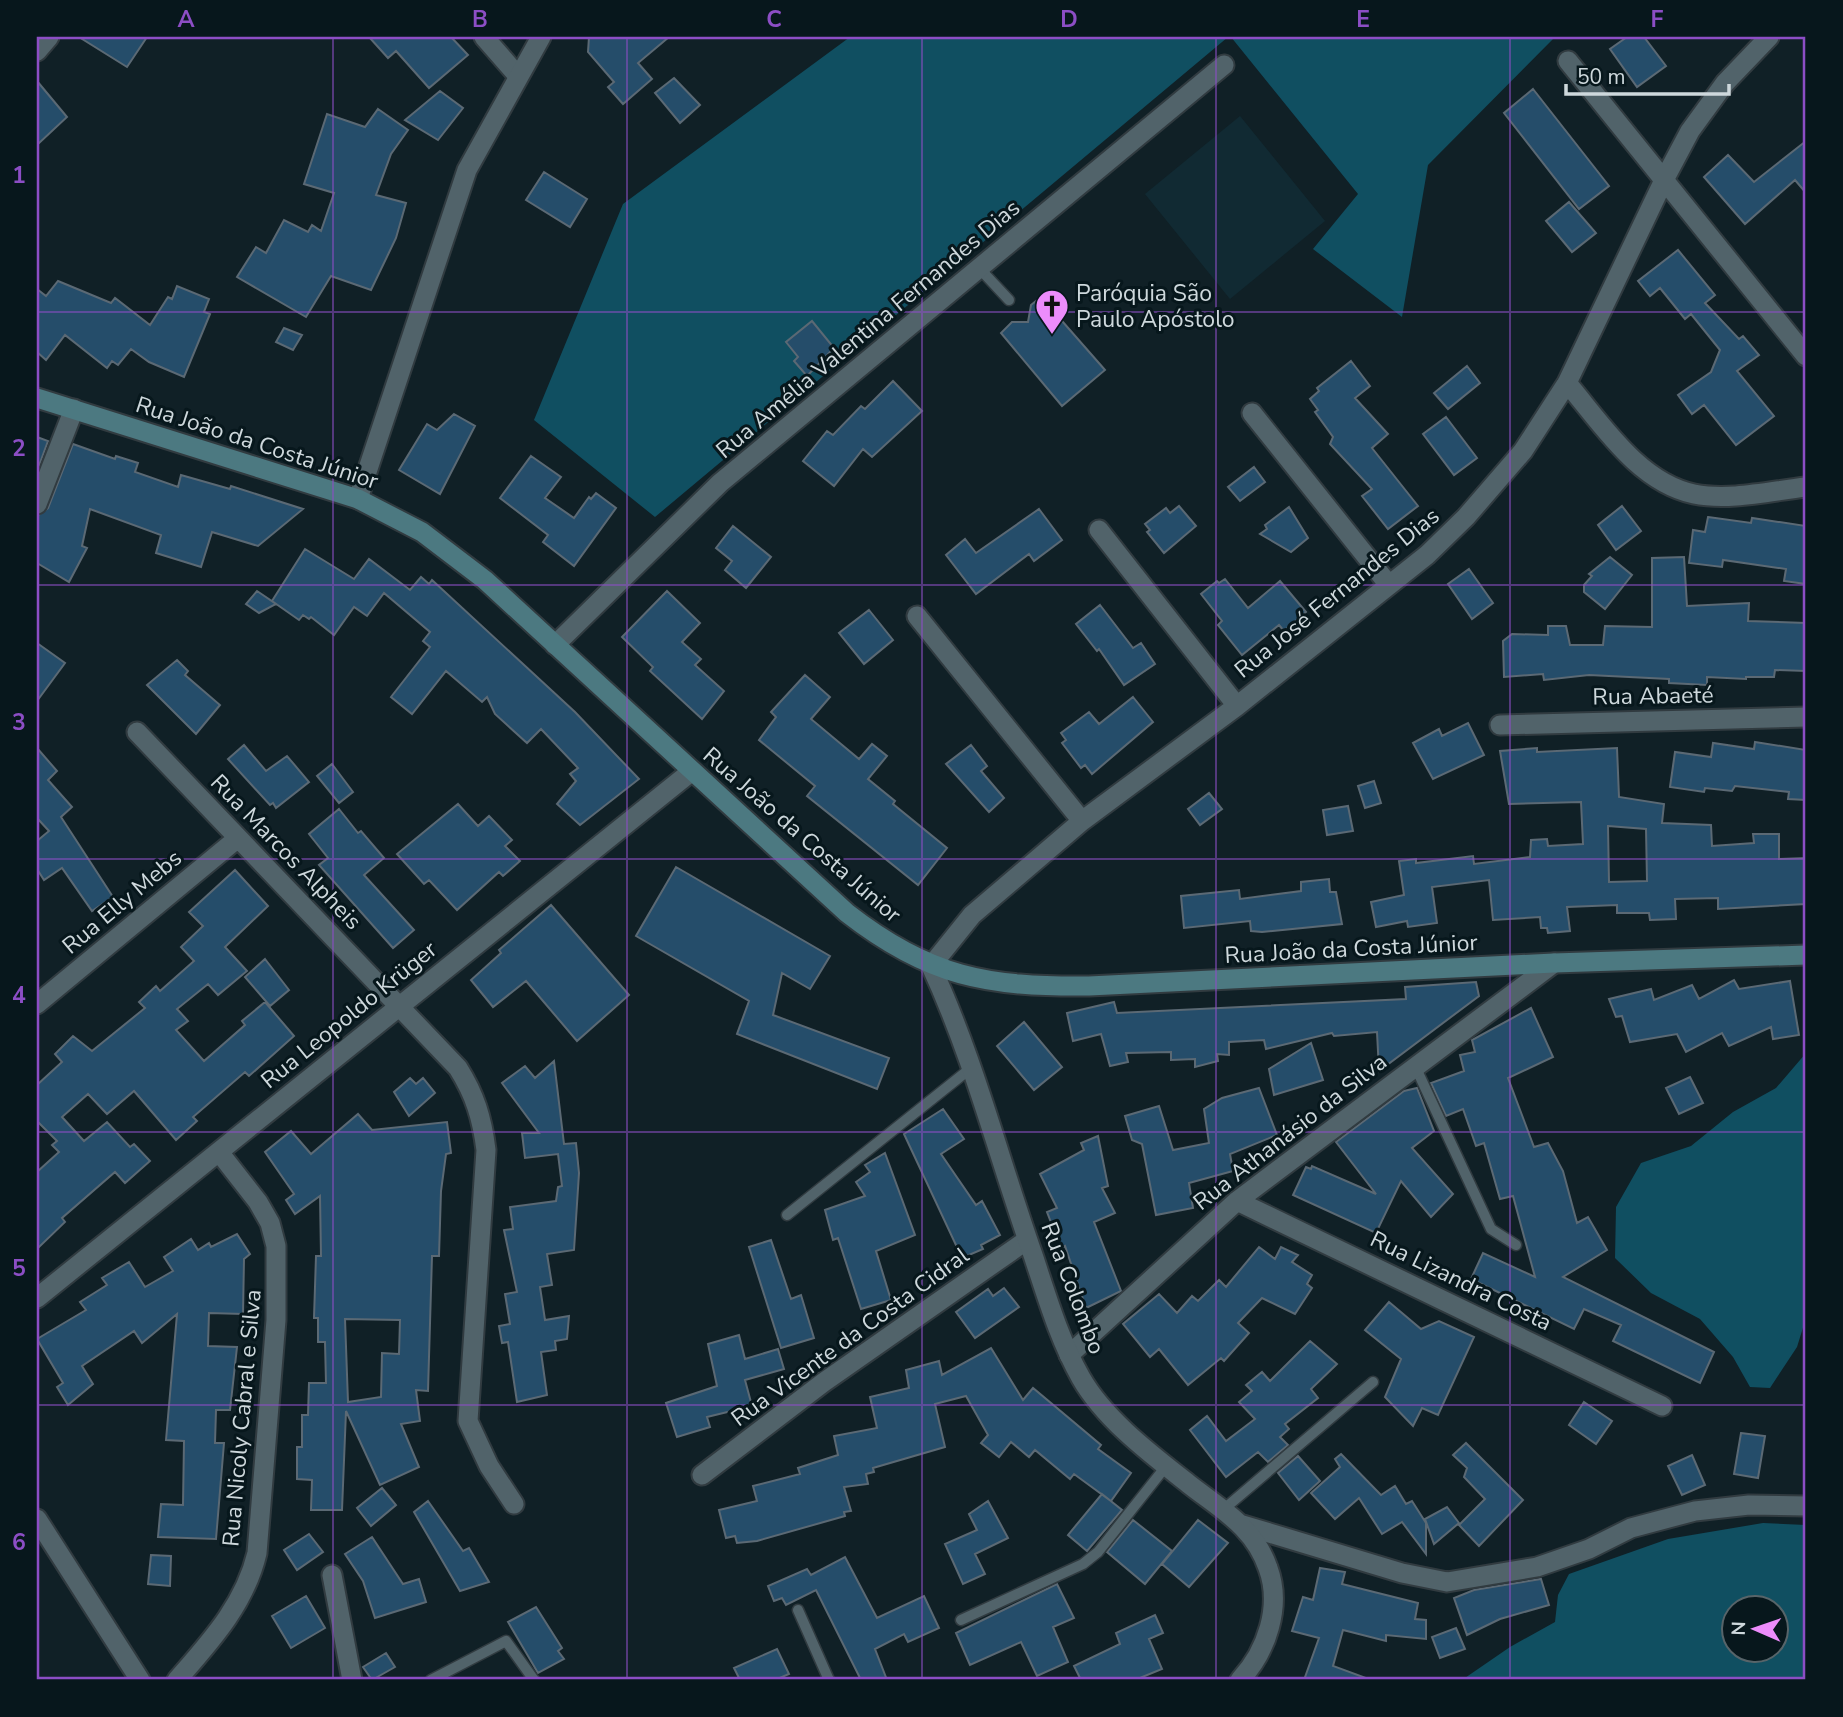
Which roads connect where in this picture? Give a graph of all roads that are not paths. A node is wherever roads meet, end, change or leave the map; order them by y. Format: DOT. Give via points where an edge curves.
graph roads {
  1 [pos="49,37"];
  2 [pos="484,37"];
  3 [pos="541,37"];
  4 [pos="1769,37"];
  5 [pos="37,51"];
  6 [pos="1568,61"];
  7 [pos="1224,65"];
  8 [pos="518,76"];
  9 [pos="1664,180"];
  10 [pos="980,269"];
  11 [pos="1009,300"];
  12 [pos="1806,356"];
  13 [pos="1567,383"];
  14 [pos="37,398"];
  15 [pos="74,409"];
  16 [pos="1252,412"];
  17 [pos="1806,487"];
  18 [pos="358,499"];
  19 [pos="37,504"];
  20 [pos="1099,530"];
  21 [pos="1389,585"];
  22 [pos="917,616"];
  23 [pos="555,645"];
  24 [pos="1237,706"];
  25 [pos="1806,717"];
  26 [pos="1500,725"];
  27 [pos="137,732"];
  28 [pos="692,771"];
  29 [pos="1082,821"];
  30 [pos="238,838"];
  31 [pos="1806,955"];
  32 [pos="1554,963"];
  33 [pos="931,966"];
  34 [pos="37,1004"];
  35 [pos="399,1006"];
  36 [pos="1414,1066"];
  37 [pos="971,1068"];
  38 [pos="219,1152"];
  39 [pos="1237,1200"];
  40 [pos="787,1215"];
  41 [pos="1027,1240"];
  42 [pos="1516,1245"];
  43 [pos="37,1298"];
  44 [pos="1069,1355"];
  45 [pos="1373,1382"];
  46 [pos="1662,1406"];
  47 [pos="1167,1465"];
  48 [pos="702,1475"];
  49 [pos="514,1504"];
  50 [pos="1806,1506"];
  51 [pos="1224,1509"];
  52 [pos="37,1519"];
  53 [pos="1243,1525"];
  54 [pos="332,1575"];
  55 [pos="798,1610"];
  56 [pos="961,1620"];
  57 [pos="140,1680"];
  58 [pos="177,1680"];
  59 [pos="352,1680"];
  60 [pos="431,1680"];
  61 [pos="534,1680"];
  62 [pos="829,1680"];
  63 [pos="1240,1680"];
  1 -- 5 [label="street"];
  2 -- 8 [label="street"];
  3 -- 8 [label="street"];
  4 -- 9 [label="street, Rua José Fernandes Dias" via="1708,104"];
  6 -- 9 [label="street"];
  7 -- 10 [label="street, Rua Amélia Valentina Fernandes Dias"];
  8 -- 18 [label="street" via="462,181"];
  9 -- 12 [label="street"];
  9 -- 13 [label="street, Rua José Fernandes Dias"];
  10 -- 11 [label="lane"];
  10 -- 23 [label="street, Rua Amélia Valentina Fernandes Dias" via="720,484"];
  13 -- 17 [label="street" via="1618,444 1669,486 1724,496"];
  13 -- 21 [label="street, Rua José Fernandes Dias" via="1500,480 1445,538"];
  14 -- 15 [label="main road, Rua João da Costa Júnior"];
  15 -- 18 [label="main road, Rua João da Costa Júnior"];
  15 -- 19 [label="street"];
  16 -- 21 [label="street"];
  18 -- 23 [label="main road, Rua João da Costa Júnior" via="455,555"];
  20 -- 24 [label="street"];
  21 -- 24 [label="street, Rua José Fernandes Dias"];
  22 -- 29 [label="street"];
  23 -- 28 [label="main road, Rua João da Costa Júnior"];
  24 -- 29 [label="street, Rua José Fernandes Dias"];
  25 -- 26 [label="street, Rua Abaeté"];
  27 -- 30 [label="street, Rua Marcos Alpheis"];
  28 -- 33 [label="main road, Rua João da Costa Júnior" via="847,913 880,939"];
  28 -- 35 [label="street, Rua Leopoldo Krüger"];
  29 -- 33 [label="street, Rua José Fernandes Dias" via="972,915"];
  30 -- 34 [label="street, Rua Elly Mebs"];
  30 -- 35 [label="street, Rua Marcos Alpheis"];
  31 -- 32 [label="main road, Rua João da Costa Júnior"];
  32 -- 33 [label="main road, Rua João da Costa Júnior" via="1062,986 976,979"];
  32 -- 36 [label="street, Rua Athanásio da Silva"];
  33 -- 37 [label="street, Rua Colombo"];
  35 -- 38 [label="street, Rua Leopoldo Krüger"];
  35 -- 49 [label="street, Rua Marcos Alpheis" via="457,1068 472,1090 481,1117 486,1150 468,1421"];
  36 -- 39 [label="street, Rua Athanásio da Silva"];
  36 -- 42 [label="lane" via="1492,1229"];
  37 -- 40 [label="lane"];
  37 -- 41 [label="street, Rua Colombo"];
  38 -- 43 [label="street, Rua Leopoldo Krüger"];
  38 -- 58 [label="street, Rua Nicoly Cabral e Silva" via="270,1223 278,1275 275,1333 257,1553 250,1580 225,1622"];
  39 -- 44 [label="street, Rua Athanásio da Silva"];
  39 -- 46 [label="street, Rua Lizandra Costa"];
  41 -- 44 [label="street, Rua Colombo"];
  41 -- 48 [label="street, Rua Vicente da Costa Cidral" via="824,1382"];
  44 -- 47 [label="street, Rua Colombo" via="1095,1398"];
  45 -- 51 [label="lane"];
  47 -- 51 [label="street, Rua Colombo"];
  47 -- 56 [label="lane" via="1098,1552 1083,1564"];
  50 -- 53 [label="street" via="1749,1505 1695,1511 1631,1528 1537,1567 1447,1582"];
  51 -- 53 [label="street, Rua Colombo"];
  52 -- 57 [label="street"];
  53 -- 63 [label="street, Rua Colombo" via="1264,1556 1273,1600 1264,1646"];
  54 -- 59 [label="street"];
  55 -- 62 [label="lane"];
  60 -- 61 [label="lane" via="506,1641"];
}
